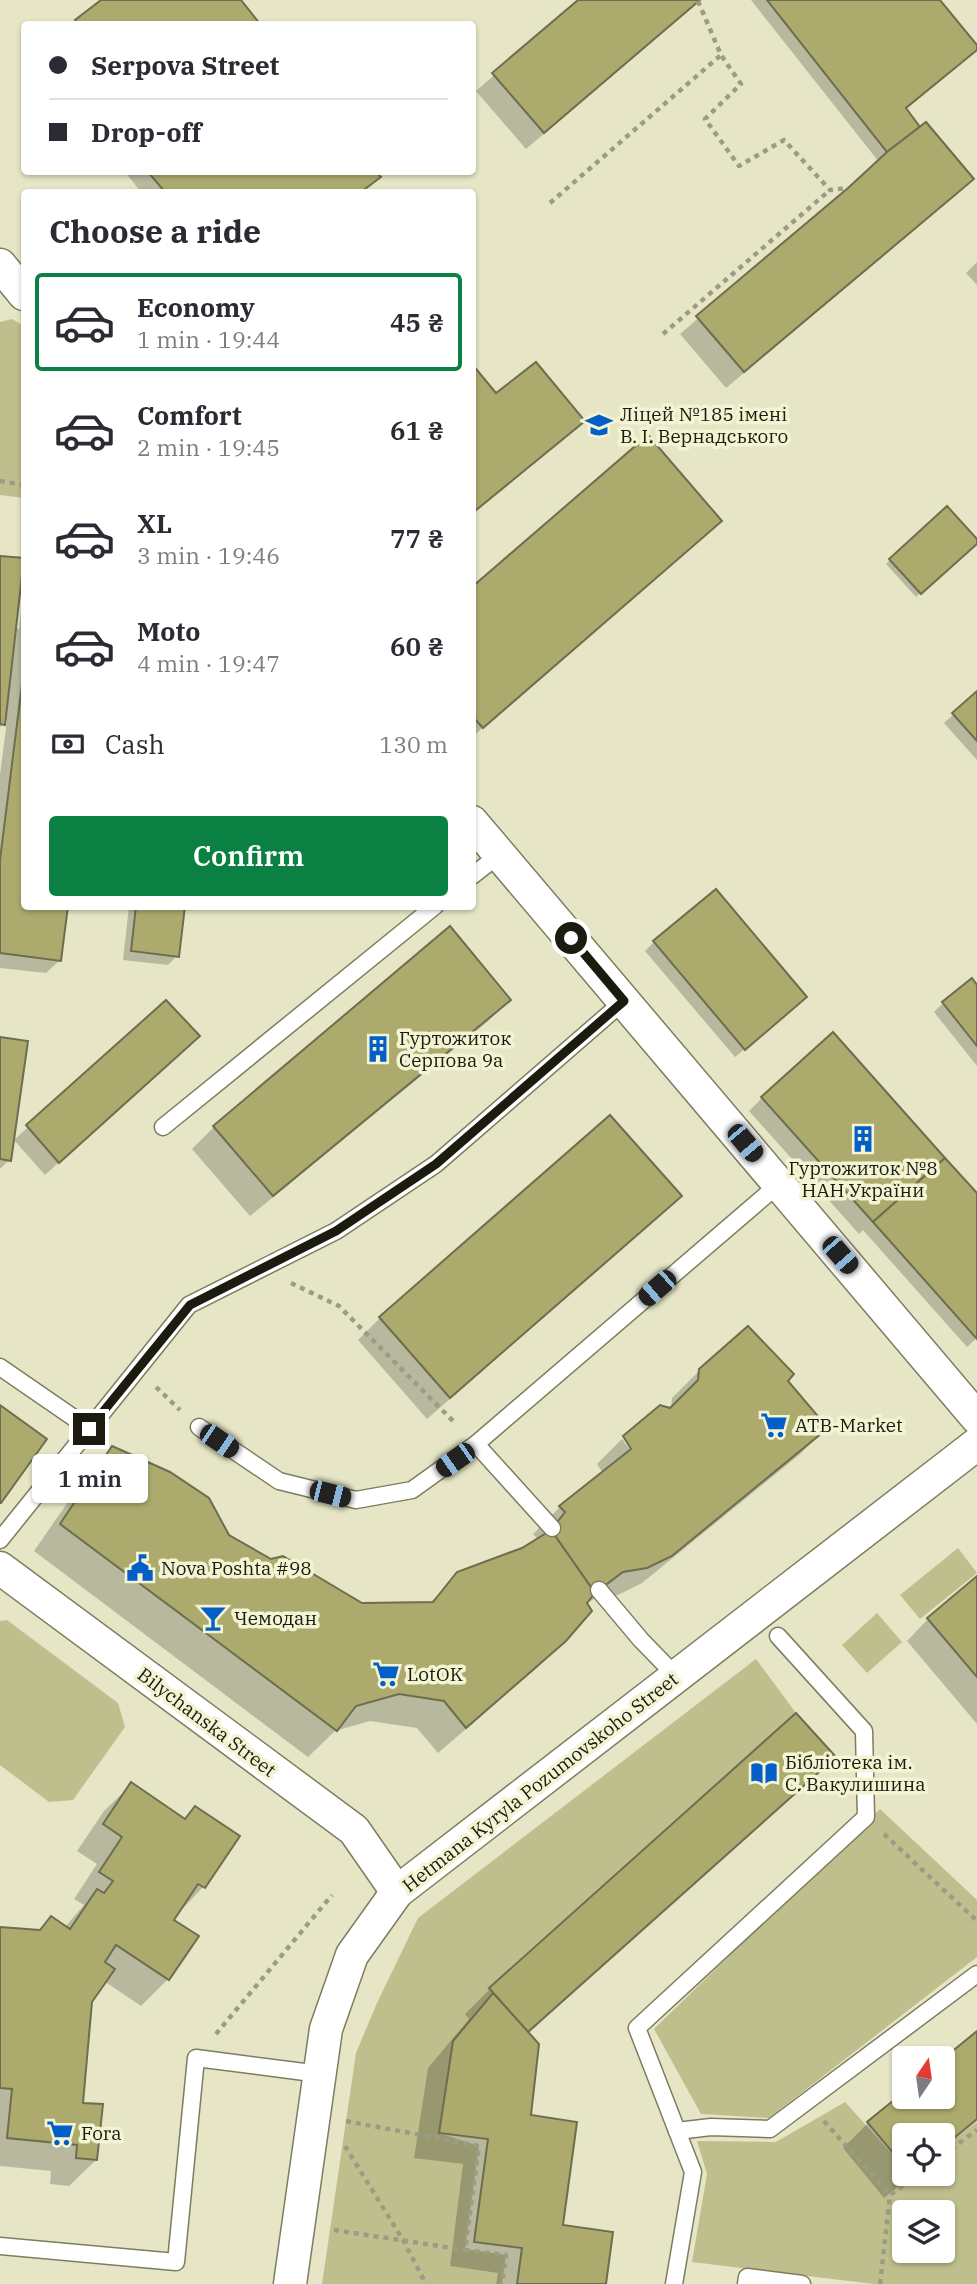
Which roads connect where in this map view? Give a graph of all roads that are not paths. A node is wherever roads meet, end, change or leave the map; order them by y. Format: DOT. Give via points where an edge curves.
graph roads {
  1 [pos="0,265"];
  2 [pos="21,290"];
  3 [pos="476,827"];
  4 [pos="500,854"];
  5 [pos="476,873"];
  6 [pos="430,910"];
  7 [pos="624,1001"];
  8 [pos="163,1128"];
  9 [pos="779,1184"];
  10 [pos="0,1367"];
  11 [pos="977,1418"];
  12 [pos="198,1427"];
  13 [pos="89,1429"];
  14 [pos="476,1444"];
  15 [pos="977,1444"];
  16 [pos="552,1528"];
  17 [pos="0,1540"];
  18 [pos="0,1568"];
  19 [pos="599,1590"];
  20 [pos="778,1636"];
  21 [pos="677,1676"];
  22 [pos="397,1892"];
  23 [pos="977,1974"];
  24 [pos="320,2074"];
  25 [pos="677,2131"];
  26 [pos="0,2246"];
  27 [pos="290,2284"];
  28 [pos="674,2284"];
  29 [pos="746,2284"];
  30 [pos="802,2284"];
  1 -- 2 [label="street"];
  3 -- 4 [label="street"];
  4 -- 5 [label="lane"];
  4 -- 7 [label="street"];
  6 -- 8 [label="lane"];
  7 -- 9 [label="street"];
  7 -- 13 [label="lane" via="436,1164 336,1231 190,1305"];
  9 -- 11 [label="street"];
  9 -- 14 [label="lane"];
  10 -- 13 [label="lane"];
  12 -- 14 [label="lane" via="278,1481 356,1500 412,1490"];
  13 -- 17 [label="lane"];
  14 -- 16 [label="lane"];
  15 -- 21 [label="street, Hetmana Kyryla Pozumovskoho Street"];
  18 -- 22 [label="street, Bilychanska Street" via="354,1830"];
  19 -- 21 [label="lane"];
  20 -- 25 [label="lane" via="864,1731 866,1817 637,2028"];
  21 -- 22 [label="street, Hetmana Kyryla Pozumovskoho Street"];
  22 -- 24 [label="street, Hetmana Kyryla Pozumovskoho Street" via="352,1955 326,2029"];
  23 -- 25 [label="lane" via="770,2129"];
  24 -- 26 [label="lane" via="196,2058 176,2262"];
  24 -- 27 [label="street, Hetmana Kyryla Pozumovskoho Street"];
  25 -- 28 [label="lane" via="693,2172"];
  29 -- 30 [label="lane" via="747,2277"];
}
